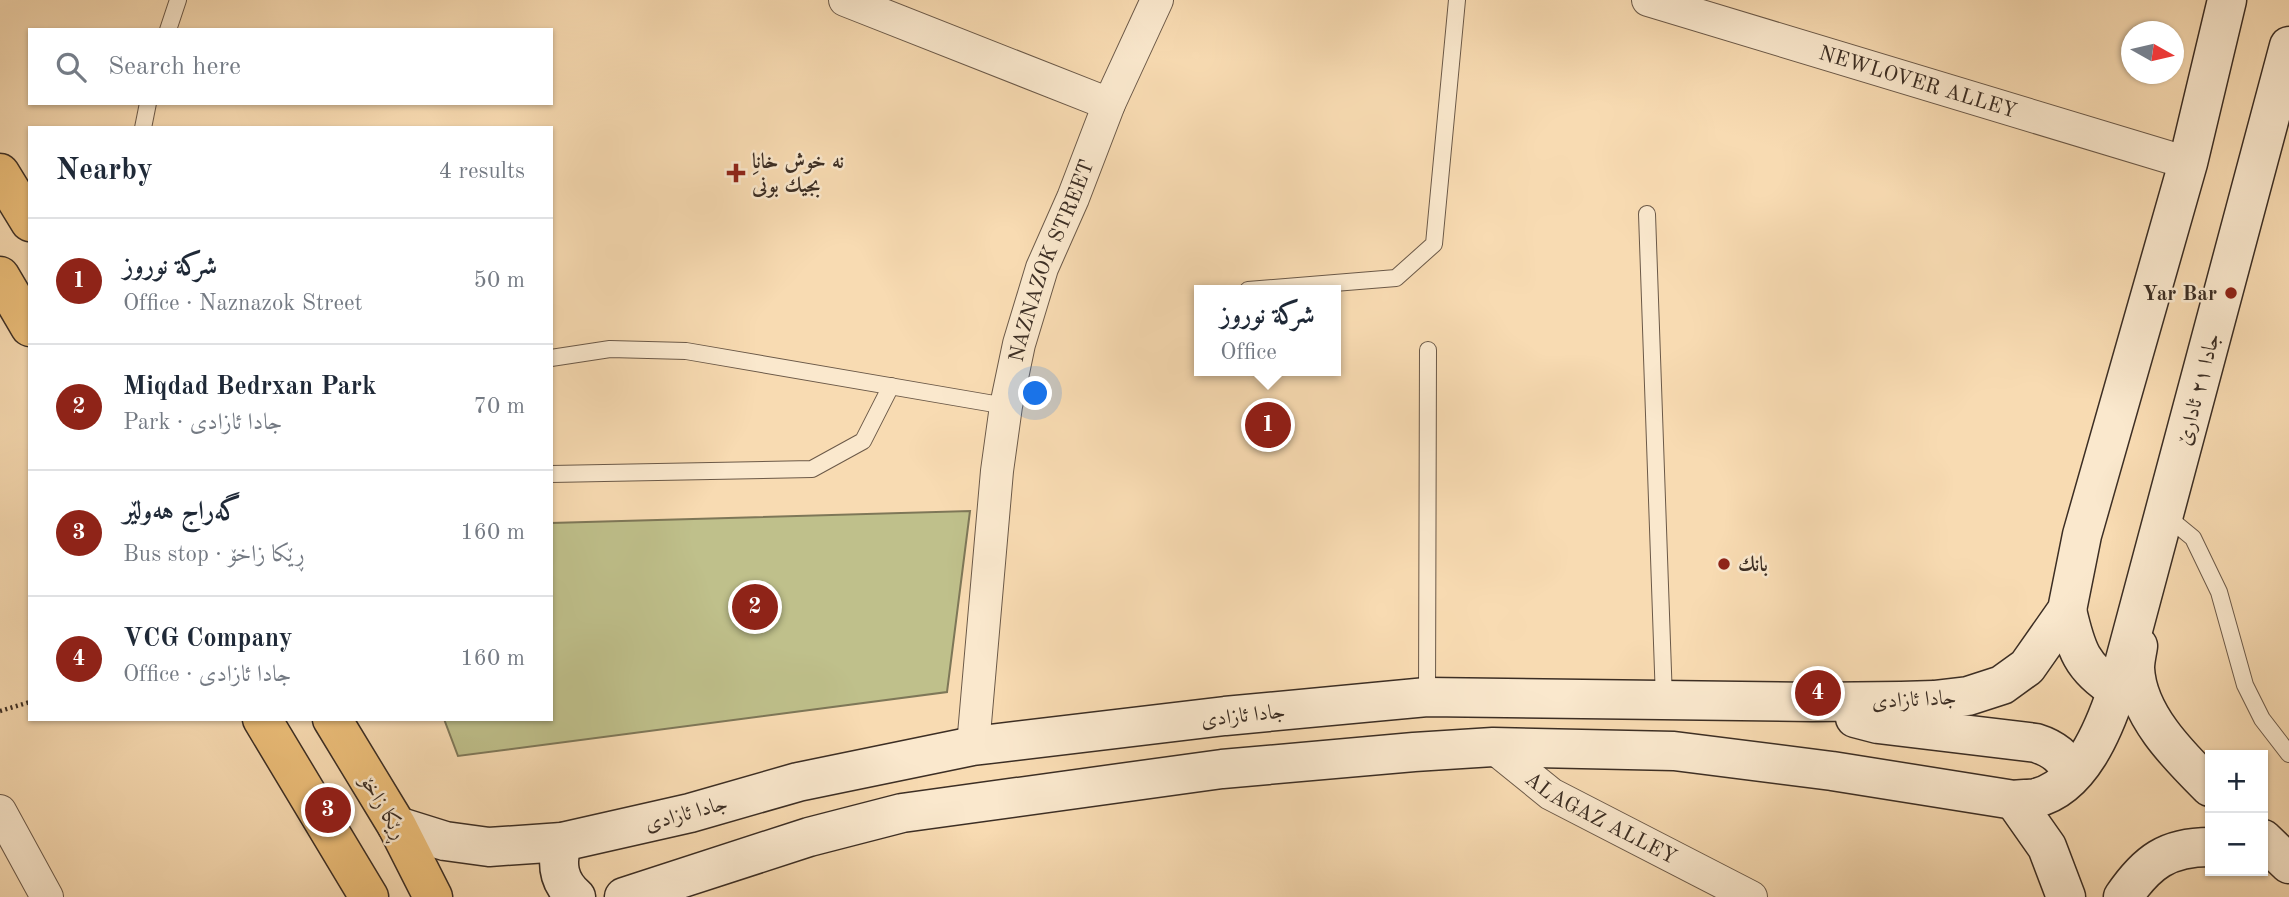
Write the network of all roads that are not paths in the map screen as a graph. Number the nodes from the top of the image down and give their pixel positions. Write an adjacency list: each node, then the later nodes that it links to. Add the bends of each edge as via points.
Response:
1 (178, 0): 7 (lane)
2 (845, 0): 10 (street)
3 (1157, 0): 10 (street, NAZNAZOK STREET)
4 (1457, 0): 18 (lane, via 1434,244 1396,278)
5 (1648, 0): 13 (street, NEWLOVER ALLEY)
6 (2227, 0): 13 (main road)
7 (169, 28)
8 (2289, 46): 9 (main road, جادا ٢١ ئادارێ)
9 (2284, 83): 25 (main road, جادا ٢١ ئادارێ)
10 (1109, 104): 23 (street, NAZNAZOK STREET, via 1042,268)
11 (149, 105): 12 (lane)
12 (143, 126)
13 (2188, 163): 27 (main road, via 2082,535)
14 (0, 173): 16 (highway)
15 (1647, 214): 30 (lane)
16 (28, 219)
17 (0, 276): 19 (highway)
18 (1310, 285)
19 (28, 324)
20 (1428, 350): 29 (lane)
21 (553, 358): 22 (lane, via 610,349 687,351)
22 (891, 386): 23 (lane); 24 (lane, via 863,442 812,469)
23 (1006, 406): 34 (street, NAZNAZOK STREET)
24 (553, 474)
25 (2165, 515): 26 (main road, جادا ٢١ ئادارێ); 36 (lane, via 2193,538 2219,592 2245,685 2262,719)
26 (2148, 569): 28 (main road, جادا ٢١ ئادارێ); 38 (main road, via 2135,667 2138,688 2158,727)
27 (2067, 610): 28 (main road, via 2083,662 2098,679); 31 (main road, جادا ئازادی, via 2027,667 2002,685 1934,700)
28 (2117, 690): 37 (main road, via 2093,750)
29 (1427, 697): 30 (main road, جادا ئازادی); 34 (main road, جادا ئازادی)
30 (1664, 700): 31 (main road, جادا ئازادی)
31 (1812, 702): 37 (main road, via 1878,724 2036,743 2063,757)
32 (263, 721): 48 (highway)
33 (333, 721): 41 (highway, ڕێکا زاخۆ)
34 (973, 746): 42 (main road, جادا ئازادی, via 798,782)
35 (1493, 747): 39 (main road, via 1674,751); 51 (main road, via 1222,769 902,813 809,837); 52 (street, ALAGAZ ALLEY, via 1551,794)
36 (2289, 754)
37 (2073, 773): 39 (main road, via 2037,798)
38 (2205, 781)
39 (2014, 800): 53 (main road, via 2047,847)
40 (0, 811): 47 (street)
41 (397, 826): 42 (main road, جادا ئازادی, via 446,841 489,847); 49 (highway, ڕێکا زاخۆ)
42 (562, 842): 50 (main road, via 560,875)
43 (2268, 844): 46 (main road)
44 (2205, 847): 54 (main road, via 2154,860)
45 (2268, 859): 46 (main road)
46 (2289, 864)
47 (47, 897)
48 (369, 897)
49 (433, 897)
50 (576, 897)
51 (624, 897)
52 (1751, 897)
53 (2066, 897)
54 (2123, 897)

